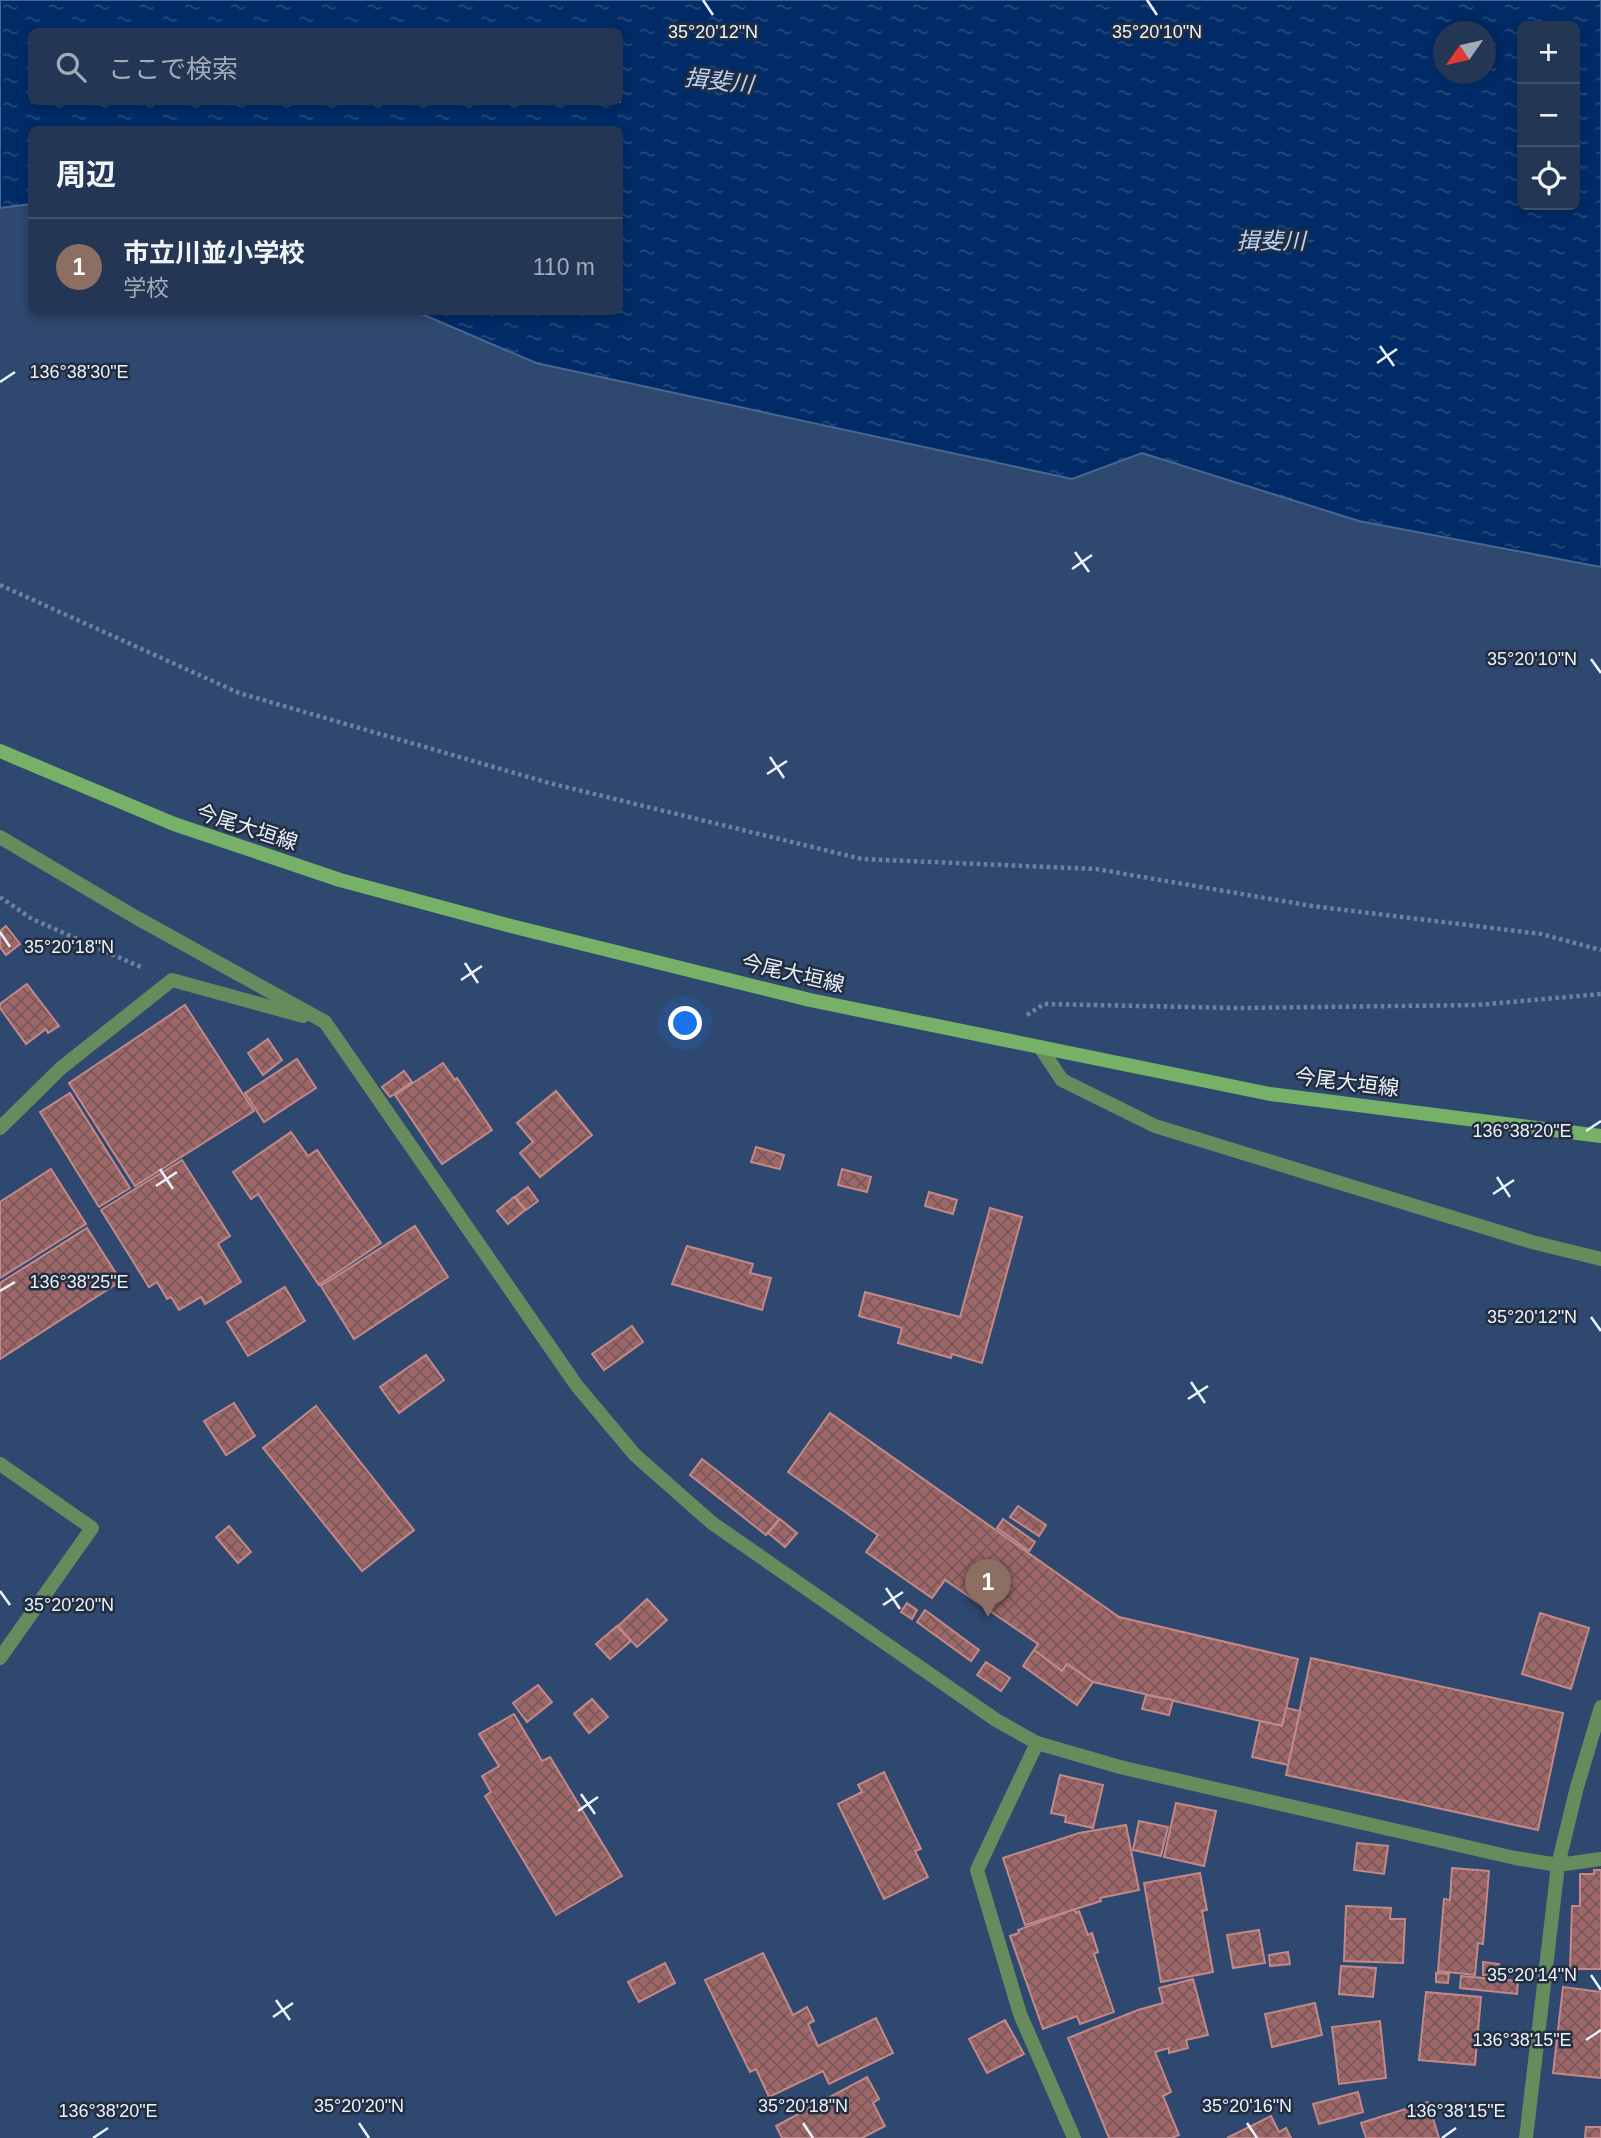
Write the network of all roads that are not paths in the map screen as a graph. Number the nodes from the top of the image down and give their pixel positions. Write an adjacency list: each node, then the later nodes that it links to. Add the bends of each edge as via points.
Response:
1 (0, 751): 4 (main road, 今尾大垣線, via 174,824 340,880 810,1000)
2 (0, 837): 3 (street)
3 (325, 1023): 5 (street, via 172,980 61,1068); 11 (street, via 576,1386 635,1455 712,1522 996,1720)
4 (1040, 1047): 6 (main road, 今尾大垣線, via 1270,1094); 7 (street, via 1062,1080 1155,1126)
5 (0, 1128)
6 (1601, 1136)
7 (1601, 1259)
8 (0, 1464): 9 (street, via 92,1528)
9 (0, 1658)
10 (1601, 1707): 13 (street)
11 (1037, 1743): 13 (street, via 1119,1767); 14 (street, via 977,1870 1020,2014)
12 (1601, 1859): 13 (street)
13 (1558, 1865): 15 (street)
14 (1074, 2138)
15 (1526, 2138)

